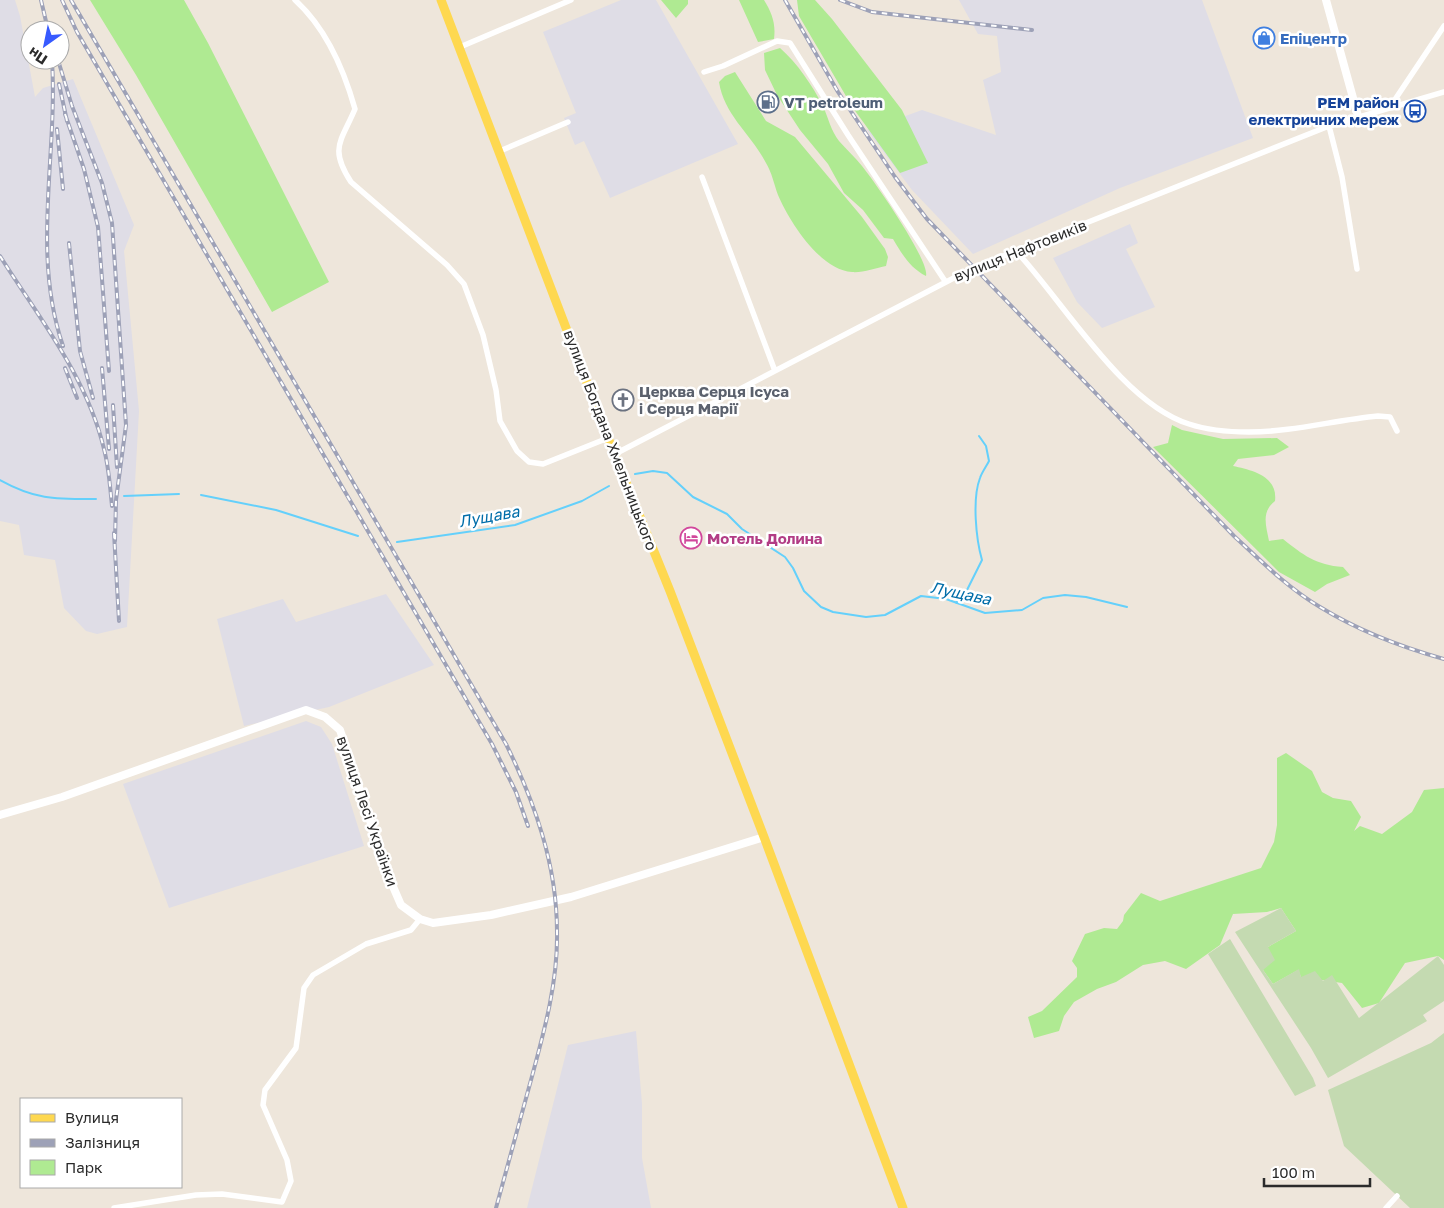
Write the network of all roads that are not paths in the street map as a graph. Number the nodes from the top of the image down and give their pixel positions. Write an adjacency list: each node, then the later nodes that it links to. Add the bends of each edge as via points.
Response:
1 (295, 0): 20 (street, via 330,44 348,82 354,109 340,140 341,166 351,182 447,265 464,284 483,335 500,421 517,451 529,462 543,464)
2 (441, 0): 6 (main road, вулиця Богдана Хмельницького)
3 (571, 0): 6 (street)
4 (1326, 0): 10 (street)
5 (1444, 26): 9 (street)
6 (460, 47): 13 (main road, вулиця Богдана Хмельницького)
7 (704, 72): 17 (street, via 777,41 790,43)
8 (1444, 92): 9 (street, вулиця Нафтовиків)
9 (1390, 107): 10 (street, вулиця Нафтовиків)
10 (1358, 116): 12 (street, вулиця Нафтовиків)
11 (568, 122): 13 (street)
12 (1329, 126): 15 (street, вулиця Нафтовиків); 16 (street, via 1342,177)
13 (500, 151): 20 (main road, вулиця Богдана Хмельницького)
14 (702, 177): 18 (street)
15 (1016, 251): 17 (street, вулиця Нафтовиків); 19 (street, via 1088,339 1137,392 1161,411 1182,421 1218,430 1264,432 1378,416 1390,417)
16 (1357, 269)
17 (945, 281): 18 (street, вулиця Нафтовиків)
18 (775, 371): 21 (street, вулиця Нафтовиків)
19 (1397, 431)
20 (608, 438): 21 (main road, вулиця Богдана Хмельницького)
21 (615, 454): 23 (main road, вулиця Богдана Хмельницького)
22 (0, 815): 24 (street, вулиця Лесі Українки, via 62,797 306,710 325,717 340,730 401,906)
23 (764, 837): 24 (street, via 571,897 433,922); 28 (main road, вулиця Богдана Хмельницького)
24 (420, 919): 26 (street, via 411,930 366,944 313,975 304,988 296,1048 265,1090 263,1105 287,1160 291,1181)
25 (1397, 1196): 29 (street)
26 (281, 1205): 27 (street, via 222,1194)
27 (114, 1208)
28 (903, 1208)
29 (1386, 1208)

